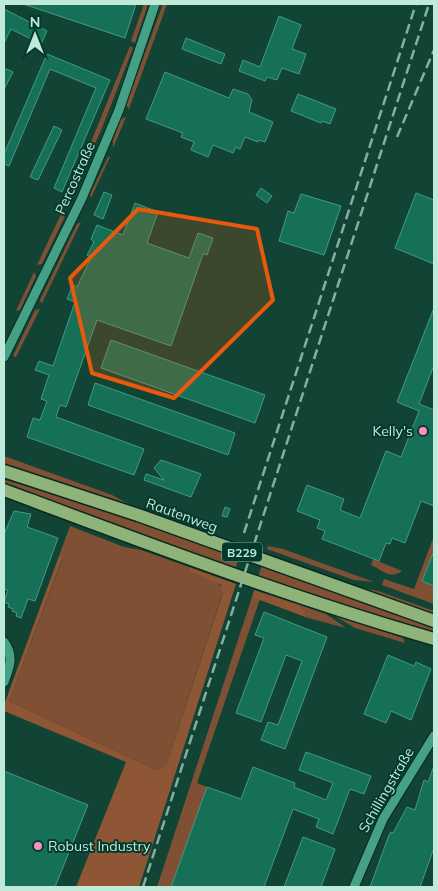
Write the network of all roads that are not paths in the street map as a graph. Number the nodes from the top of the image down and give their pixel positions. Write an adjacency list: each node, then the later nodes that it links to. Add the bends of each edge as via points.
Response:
1 (155, 4): 2 (street, Percostraße, via 119,110 82,198)
2 (5, 352)
3 (4, 471): 5 (main road, Rautenweg / B229, via 138,515)
4 (4, 490): 6 (main road, B229, via 335,610)
5 (434, 621)
6 (434, 639)
7 (4, 642): 8 (street, via 10,649 10,665)
8 (4, 682)
9 (434, 736): 10 (street, Schillingstraße, via 383,819)
10 (354, 887)

